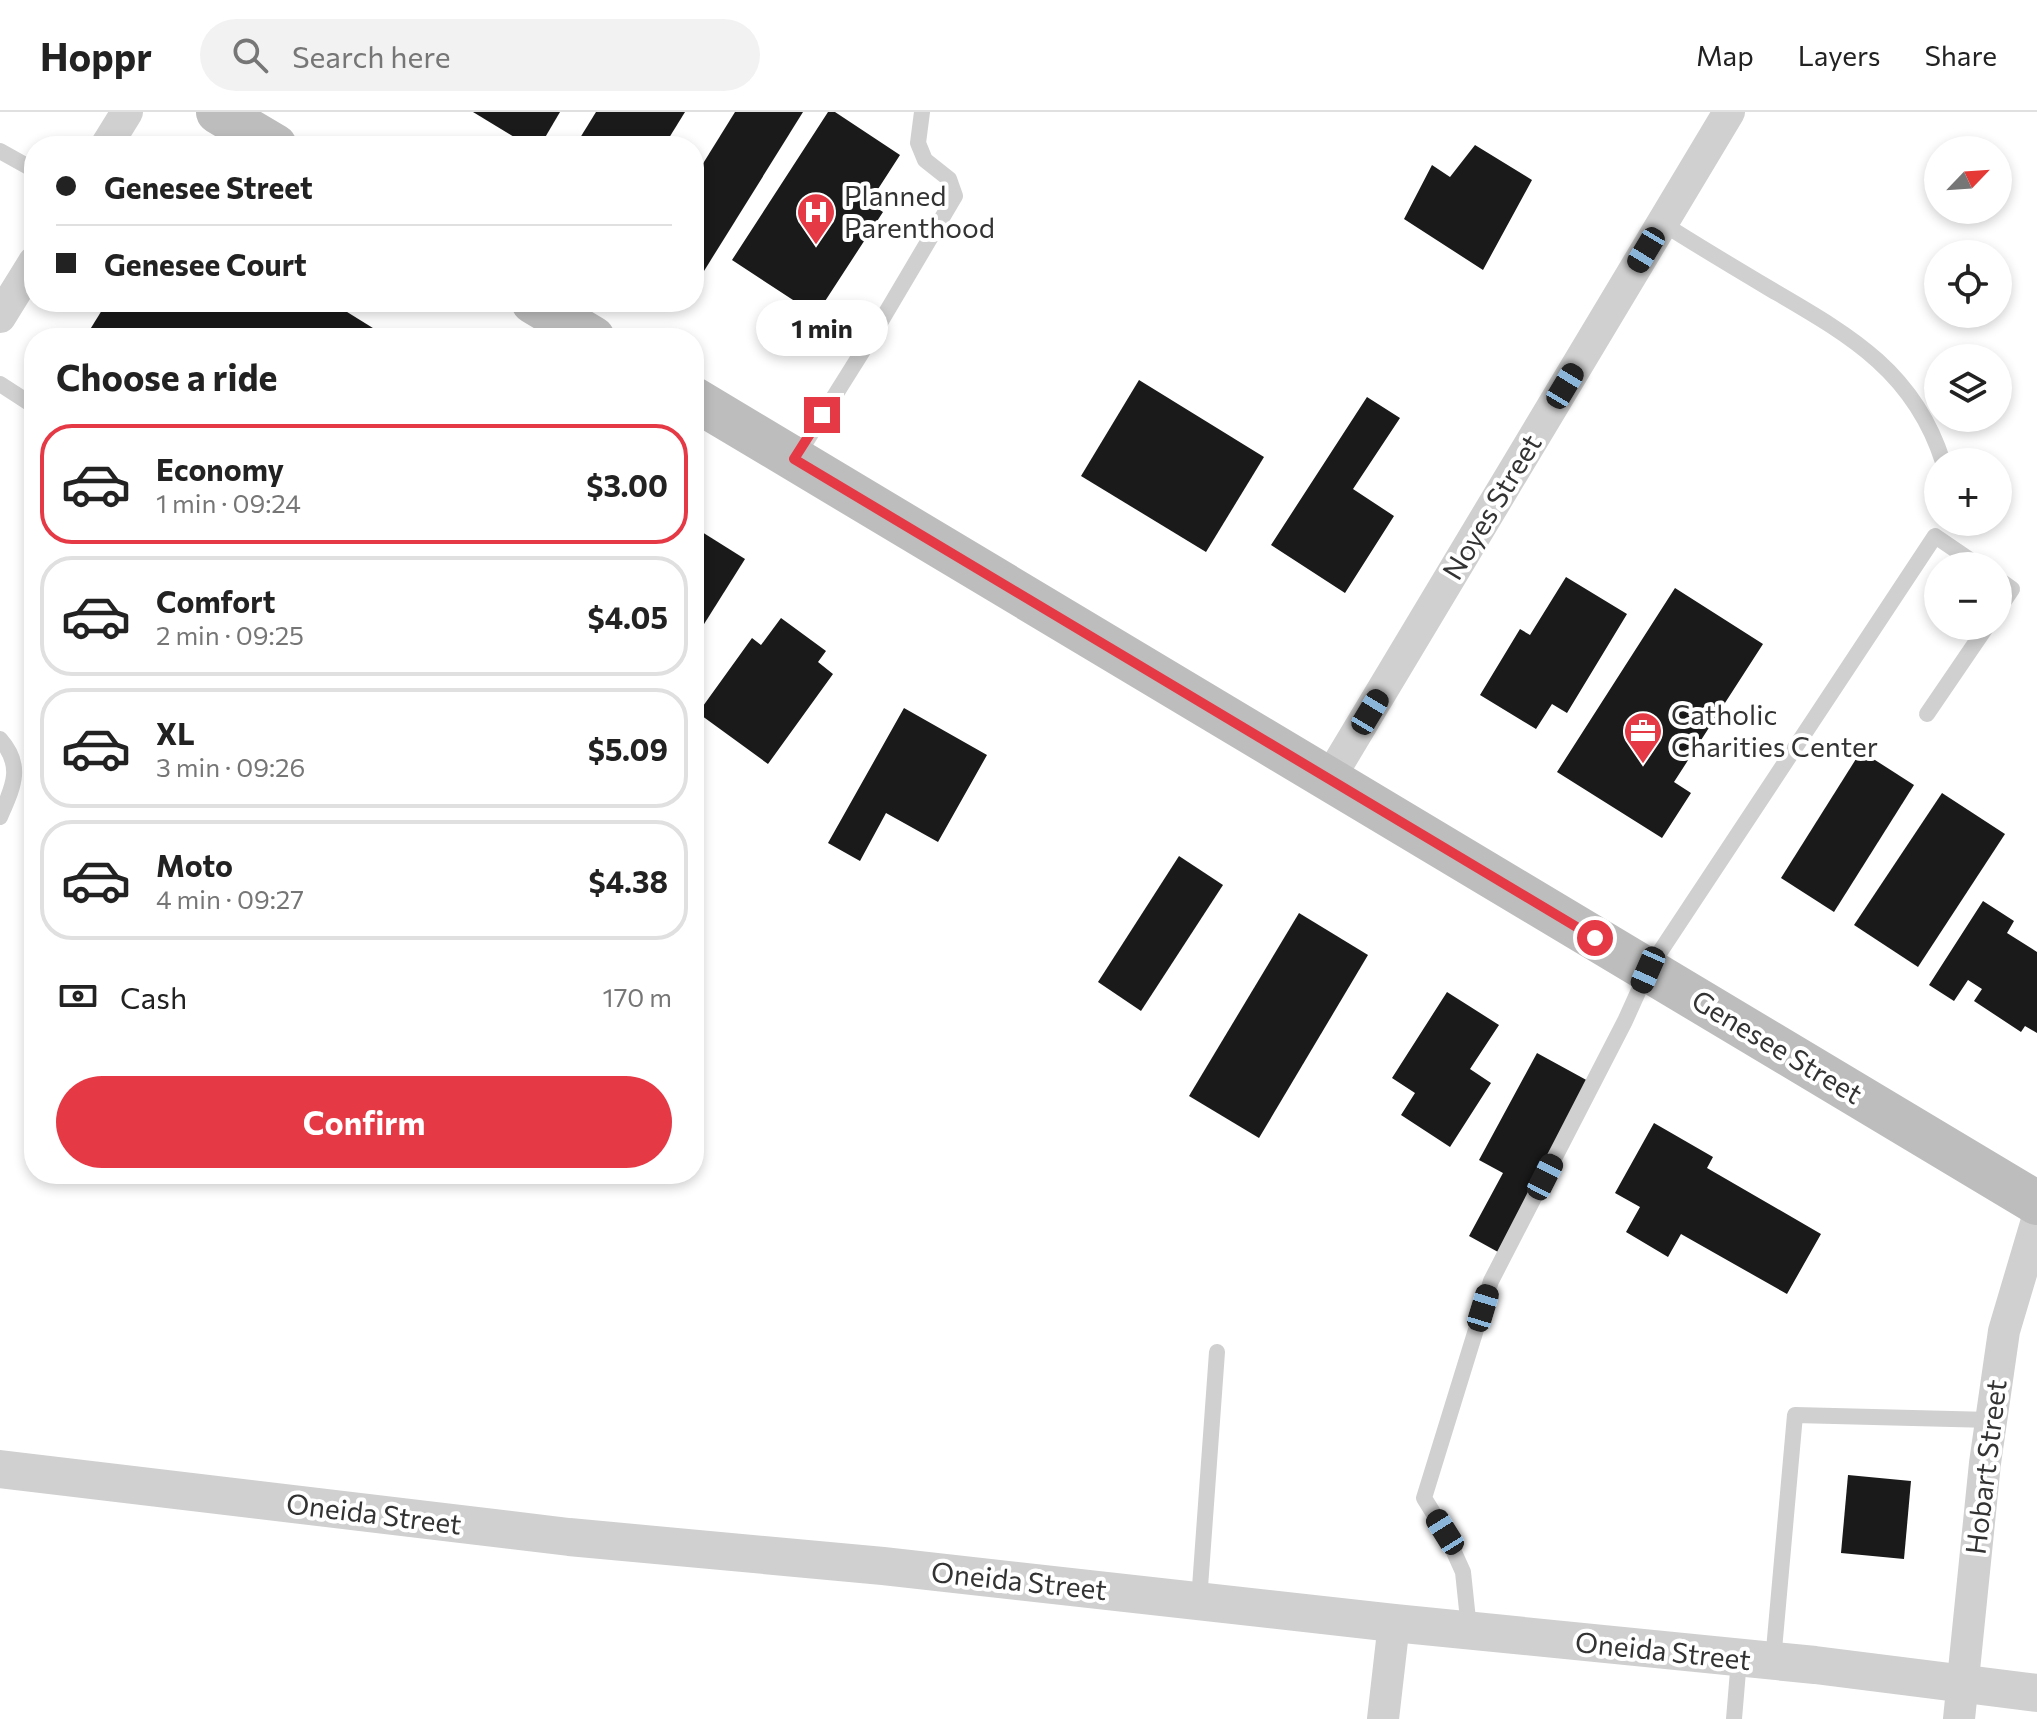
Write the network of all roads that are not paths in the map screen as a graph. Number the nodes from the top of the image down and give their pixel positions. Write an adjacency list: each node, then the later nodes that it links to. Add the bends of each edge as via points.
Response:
1 (127, 112): 5 (street)
2 (218, 112): 6 (main road)
3 (922, 112): 18 (lane, via 918,143 925,160 949,179 955,196)
4 (1729, 112): 9 (street, Noyes Street)
5 (112, 136)
6 (258, 136)
7 (0, 151): 8 (lane)
8 (24, 164)
9 (1662, 223): 17 (lane, via 1841,331 1882,362 1915,403); 25 (street, Noyes Street)
10 (24, 276): 11 (street)
11 (3, 305)
12 (550, 312): 13 (main road)
13 (576, 328)
14 (0, 384): 15 (lane)
15 (24, 400)
16 (704, 405): 18 (main road, Genesee Street)
17 (1938, 448)
18 (794, 459): 25 (main road, Genesee Street)
19 (1931, 536): 27 (lane)
20 (1944, 536): 21 (lane)
21 (1963, 552)
22 (1977, 640): 23 (lane)
23 (1927, 714)
24 (0, 739): 26 (lane, via 15,762 14,783)
25 (1329, 779): 27 (main road, Genesee Street)
26 (0, 817)
27 (1648, 970): 28 (main road, Genesee Street); 35 (lane, via 1491,1281 1424,1498 1463,1572)
28 (2037, 1203)
29 (2037, 1220): 31 (street, Hobart Street, via 2004,1331)
30 (1217, 1352): 33 (lane)
31 (1991, 1420): 36 (lane, via 1795,1415); 38 (street, Hobart Street)
32 (0, 1469): 33 (street, Oneida Street, via 569,1537)
33 (1199, 1601): 34 (street, Oneida Street)
34 (1394, 1623): 35 (street, Oneida Street); 39 (street)
35 (1469, 1631): 36 (street, Oneida Street)
36 (1756, 1660): 38 (street, Oneida Street); 40 (lane)
37 (2037, 1693): 38 (street, Oneida Street)
38 (1960, 1701)
39 (1383, 1719)
40 (1734, 1719)

